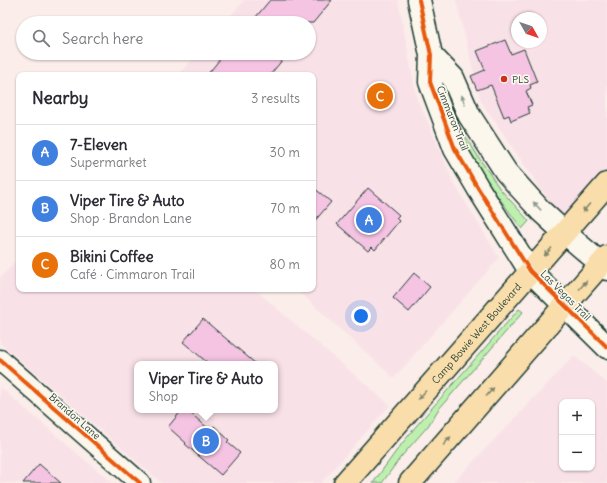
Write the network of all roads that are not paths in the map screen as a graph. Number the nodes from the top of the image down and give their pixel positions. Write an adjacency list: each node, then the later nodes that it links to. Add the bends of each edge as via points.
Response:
1 (420, 0): 2 (street, Cimmaron Trail)
2 (431, 55): 4 (street, Cimmaron Trail, one-way to 2, via 506,172 469,115 454,78); 6 (street, Cimmaron Trail, via 430,82 455,149)
3 (607, 184): 4 (main road, Camp Bowie West Boulevard, one-way to 4)
4 (565, 233): 5 (street); 6 (main road, Camp Bowie West Boulevard, one-way to 6)
5 (605, 264): 7 (main road, one-way to 5)
6 (530, 271): 7 (street, Las Vegas Trail); 11 (main road, Camp Bowie West Boulevard, one-way to 11)
7 (565, 306): 8 (street, Las Vegas Trail); 12 (main road, one-way to 7)
8 (607, 347)
9 (0, 360): 10 (street, Brandon Lane)
10 (140, 483)
11 (345, 483)
12 (410, 483)

